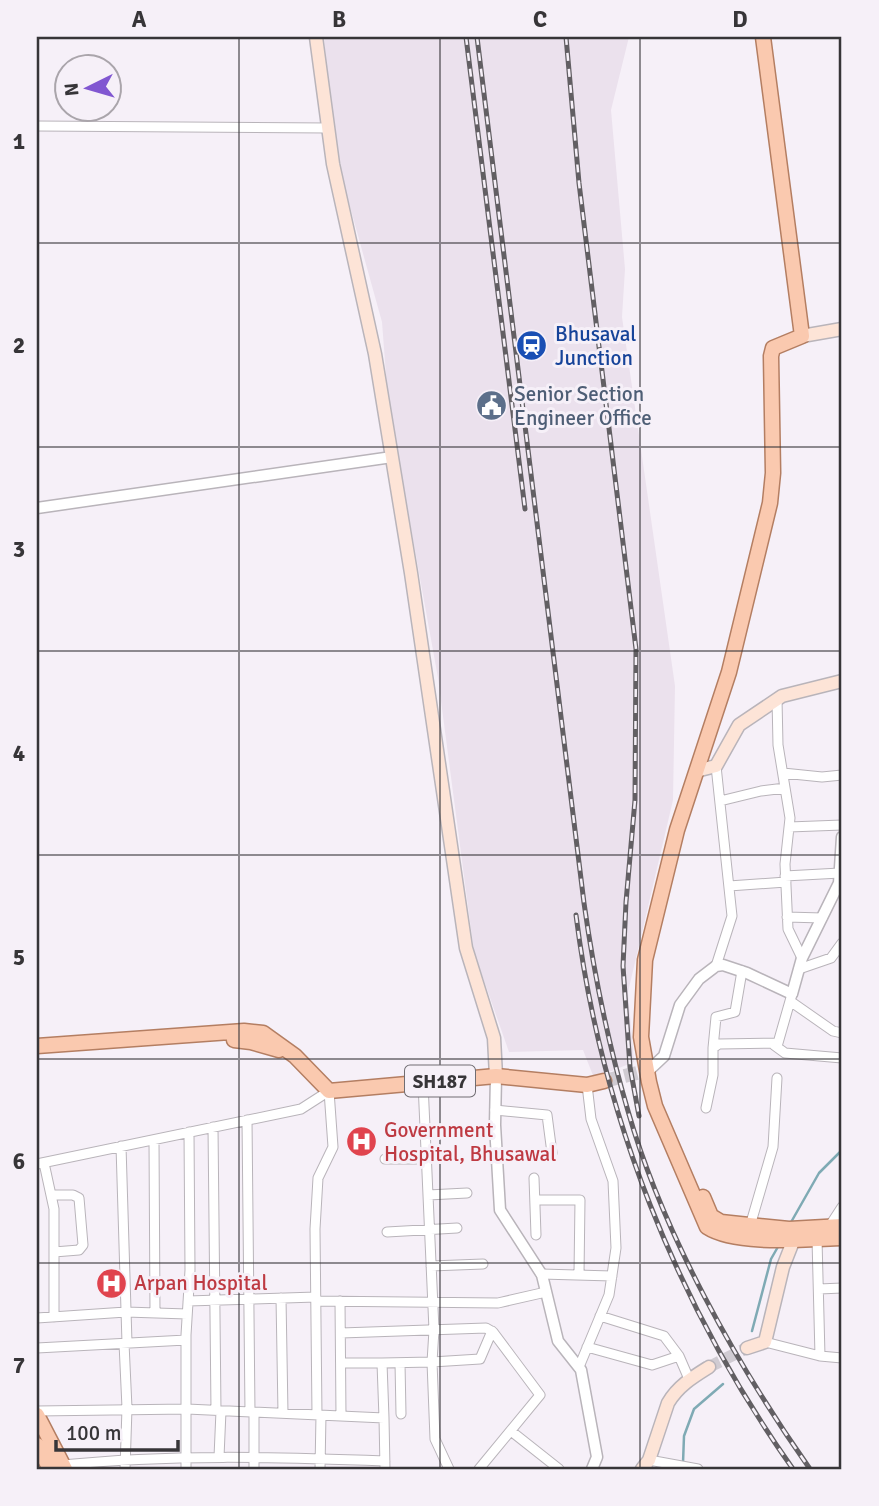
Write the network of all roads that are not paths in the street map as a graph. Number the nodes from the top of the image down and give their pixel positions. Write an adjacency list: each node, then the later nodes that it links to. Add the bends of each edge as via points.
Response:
1 (316, 37): 4 (main road)
2 (763, 37): 6 (main road)
3 (37, 126): 4 (street)
4 (328, 128): 7 (main road)
5 (842, 329): 6 (main road)
6 (802, 336): 12 (main road, via 778,344 771,356 770,503 729,671)
7 (392, 457): 8 (street); 37 (main road, via 467,948 494,1038)
8 (37, 508)
9 (842, 681): 10 (main road)
10 (777, 699): 11 (main road, via 739,726); 13 (street)
11 (716, 766): 12 (main road); 16 (street)
12 (696, 771): 38 (main road, via 645,960)
13 (783, 772): 14 (street); 15 (street)
14 (842, 775)
15 (785, 788): 16 (street); 18 (street)
16 (720, 801): 22 (street)
17 (842, 825): 18 (street)
18 (789, 827): 21 (street)
19 (842, 837): 20 (street)
20 (840, 873): 21 (street); 24 (street)
21 (785, 879): 22 (street); 23 (street)
22 (729, 886): 27 (street, via 731,919)
23 (787, 917): 24 (street); 26 (street)
24 (822, 918): 26 (street)
25 (842, 943): 26 (street, via 831,958)
26 (801, 964): 29 (street)
27 (716, 966): 28 (street); 38 (street, via 699,979 680,1005 664,1056)
28 (742, 971): 29 (street); 34 (street, via 736,1012 716,1017)
29 (791, 997): 30 (street, via 833,1031); 31 (street)
30 (842, 1033)
31 (774, 1045): 34 (street, via 719,1044); 36 (street, via 785,1053)
32 (37, 1046): 33 (main road)
33 (85, 1047): 35 (main road); 43 (main road, via 220,1036 243,1040 291,1053)
34 (713, 1048): 44 (street)
35 (37, 1054)
36 (842, 1058)
37 (496, 1076): 41 (main road, SH187); 42 (main road, SH187); 45 (street)
38 (644, 1076): 64 (main road, via 704,1223 717,1232)
39 (777, 1078): 64 (street, via 773,1147)
40 (604, 1081): 42 (main road, SH187)
41 (423, 1083): 43 (main road, SH187); 53 (street)
42 (587, 1085): 75 (street, via 591,1119 614,1187)
43 (329, 1091): 46 (street, via 301,1109); 81 (street, via 333,1143 318,1178)
44 (706, 1108)
45 (495, 1110): 51 (street, via 547,1115); 73 (street, via 499,1210)
46 (247, 1120): 47 (street); 80 (street)
47 (213, 1127): 48 (street); 82 (street)
48 (189, 1132): 49 (street); 83 (street)
49 (153, 1140): 50 (street); 87 (street)
50 (121, 1146): 54 (street); 86 (street)
51 (552, 1153)
52 (385, 1159): 53 (street)
53 (426, 1159): 58 (street)
54 (40, 1163): 57 (street)
55 (534, 1178): 59 (street)
56 (467, 1193): 58 (street)
57 (52, 1195): 70 (street); 70 (street, via 79,1198 83,1245 79,1250)
58 (428, 1195): 63 (street)
59 (536, 1200): 66 (street); 74 (street, via 580,1200)
60 (842, 1207): 61 (street)
61 (836, 1227): 67 (main road)
62 (457, 1228): 63 (street)
63 (430, 1229): 65 (street); 72 (street)
64 (757, 1231): 67 (main road)
65 (387, 1232)
66 (536, 1235)
67 (789, 1236): 69 (main road); 96 (main road)
68 (842, 1237): 69 (main road)
69 (817, 1239): 77 (street)
70 (54, 1252): 90 (street)
71 (483, 1264): 72 (street)
72 (431, 1266): 85 (street)
73 (541, 1274): 74 (street); 78 (street)
74 (579, 1274): 75 (street)
75 (612, 1276): 89 (street)
76 (842, 1288): 77 (street)
77 (819, 1289): 102 (street)
78 (546, 1292): 85 (street, via 498,1303); 108 (street, via 558,1341)
79 (281, 1298): 80 (street); 81 (street); 116 (street)
80 (248, 1299): 82 (street); 114 (street)
81 (316, 1299): 84 (street); 118 (street)
82 (214, 1300): 83 (street); 113 (street)
83 (188, 1301): 88 (street)
84 (340, 1301): 85 (street); 94 (street)
85 (432, 1301): 92 (street)
86 (126, 1312): 87 (street); 90 (street); 97 (street)
87 (155, 1313): 88 (street)
88 (187, 1314): 95 (street)
89 (600, 1316): 98 (street); 101 (street, via 664,1336)
90 (54, 1317): 91 (street)
91 (37, 1318)
92 (434, 1330): 93 (street); 94 (street); 104 (street)
93 (492, 1331): 104 (street, via 480,1359); 121 (street, via 540,1393)
94 (341, 1333): 105 (street)
95 (186, 1340): 97 (street); 112 (street)
96 (765, 1342): 100 (main road); 102 (street)
97 (126, 1343): 99 (street); 111 (street)
98 (587, 1347): 101 (street, via 652,1365); 108 (street)
99 (37, 1348)
100 (747, 1348)
101 (678, 1356): 110 (street)
102 (820, 1356): 103 (street)
103 (842, 1358)
104 (432, 1362): 107 (street); 135 (street, via 435,1439)
105 (341, 1363): 106 (street); 119 (street)
106 (382, 1363): 107 (street); 120 (street)
107 (400, 1363): 117 (street)
108 (579, 1367): 138 (street, via 597,1457)
109 (709, 1367): 110 (main road)
110 (689, 1380): 128 (main road, via 668,1403)
111 (127, 1408): 112 (street); 115 (street); 126 (street)
112 (187, 1409): 113 (street); 123 (street)
113 (218, 1410): 114 (street); 124 (street)
114 (252, 1412): 116 (street); 125 (street)
115 (37, 1413): 130 (main road)
116 (283, 1413): 118 (street)
117 (401, 1414)
118 (319, 1415): 119 (street); 127 (street)
119 (341, 1416): 120 (street)
120 (384, 1418): 129 (street)
121 (511, 1431): 136 (street); 137 (street)
122 (37, 1445): 130 (main road)
123 (186, 1457): 124 (street); 126 (street); 132 (street)
124 (219, 1457): 125 (street)
125 (254, 1457): 127 (street); 133 (street)
126 (125, 1458): 130 (street); 131 (street)
127 (320, 1458): 129 (street); 134 (street)
128 (645, 1464): 139 (street)
129 (385, 1465)
130 (52, 1466)
131 (125, 1469)
132 (186, 1469)
133 (254, 1469)
134 (320, 1469)
135 (449, 1469)
136 (479, 1469)
137 (559, 1469)
138 (592, 1469)
139 (698, 1469)

